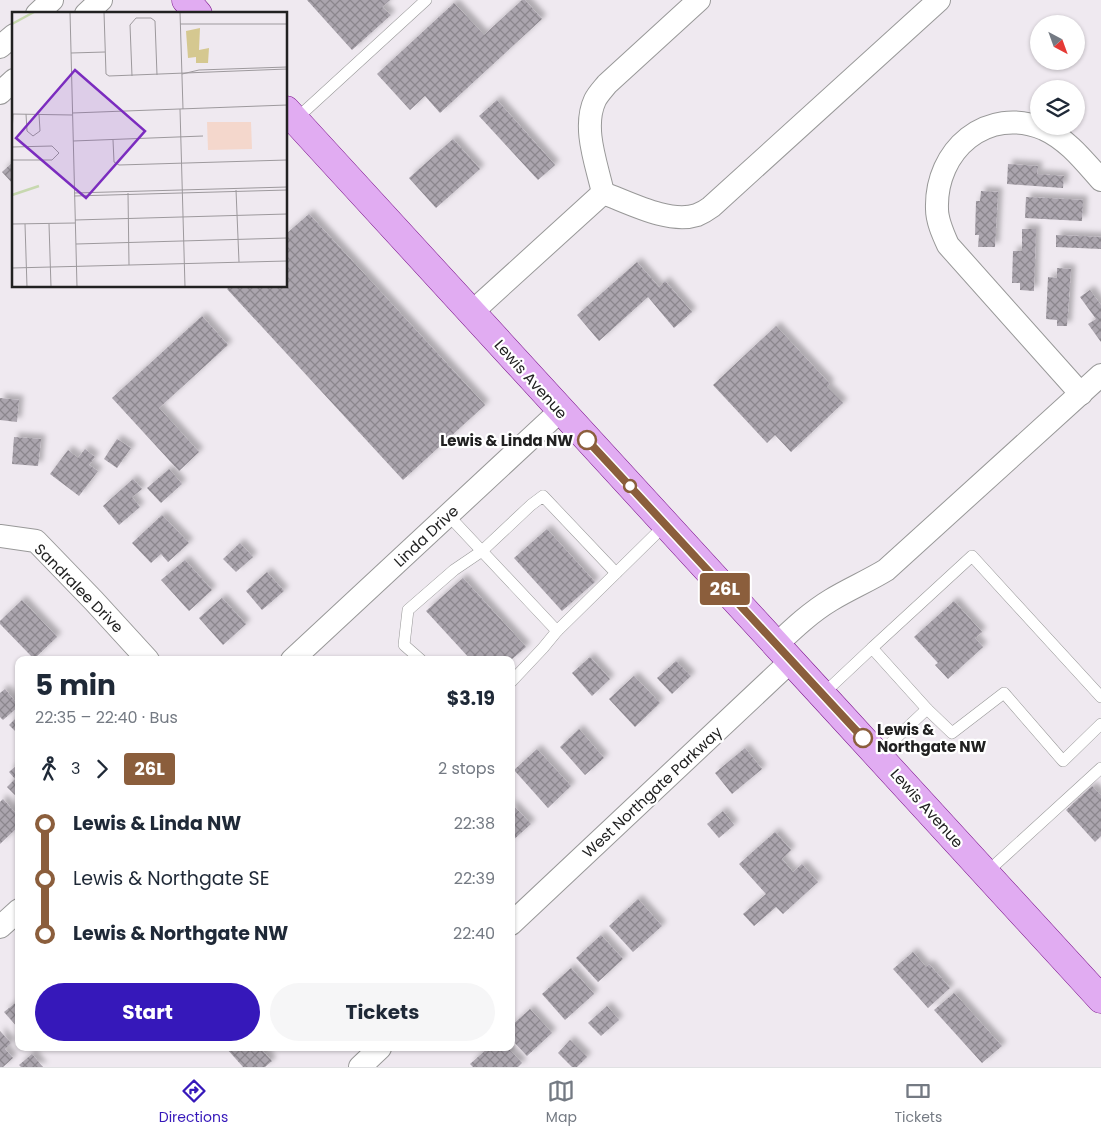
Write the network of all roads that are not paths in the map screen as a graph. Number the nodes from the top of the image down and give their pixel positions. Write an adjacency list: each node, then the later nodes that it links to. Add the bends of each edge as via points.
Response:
1 (52, 0): 7 (street)
2 (101, 0): 8 (street)
3 (186, 0): 9 (main road)
4 (426, 0): 14 (lane)
5 (699, 0): 16 (street, via 607,84 596,98 590,114 589,132)
6 (939, 0): 16 (street, via 705,211 698,215 668,216)
7 (39, 12)
8 (88, 12)
9 (196, 12)
10 (12, 37): 11 (street)
11 (0, 48)
12 (12, 82): 13 (street)
13 (0, 93)
14 (290, 115): 17 (main road, Lewis Avenue)
15 (1101, 180): 19 (street, via 1060,137 1028,124 1010,122 992,125 962,144 948,159 937,193 936,211 948,245)
16 (603, 193): 17 (street)
17 (471, 314): 20 (main road, Lewis Avenue)
18 (1101, 375): 19 (street, West Northgate Parkway)
19 (1081, 394): 28 (street, West Northgate Parkway, via 886,570 800,622)
20 (560, 411): 21 (street, Linda Drive); 22 (main road, Lewis Avenue)
21 (448, 515): 24 (lane); 30 (street, Linda Drive)
22 (666, 525): 25 (lane); 28 (main road, Lewis Avenue)
23 (0, 536): 29 (street, Sandralee Drive, via 36,542)
24 (482, 551): 25 (lane, via 543,496); 26 (lane); 31 (lane, via 454,570 408,610 404,645)
25 (616, 573): 26 (lane)
26 (557, 631): 32 (lane)
27 (872, 648): 33 (lane); 34 (lane, via 972,556); 35 (lane)
28 (784, 652): 33 (main road, Lewis Avenue); 41 (street, West Northgate Parkway)
29 (144, 656)
30 (296, 656)
31 (416, 656)
32 (515, 678)
33 (822, 694): 37 (main road, Lewis Avenue)
34 (1101, 697)
35 (927, 709): 36 (lane, via 952,733 1004,693 1063,762); 37 (lane)
36 (1101, 724)
37 (878, 755): 39 (main road, Lewis Avenue)
38 (1101, 768): 39 (lane)
39 (986, 873): 43 (main road, Lewis Avenue)
40 (15, 914): 42 (street)
41 (515, 920)
42 (0, 927)
43 (1101, 999)
44 (377, 1051): 45 (street)
45 (360, 1067)

